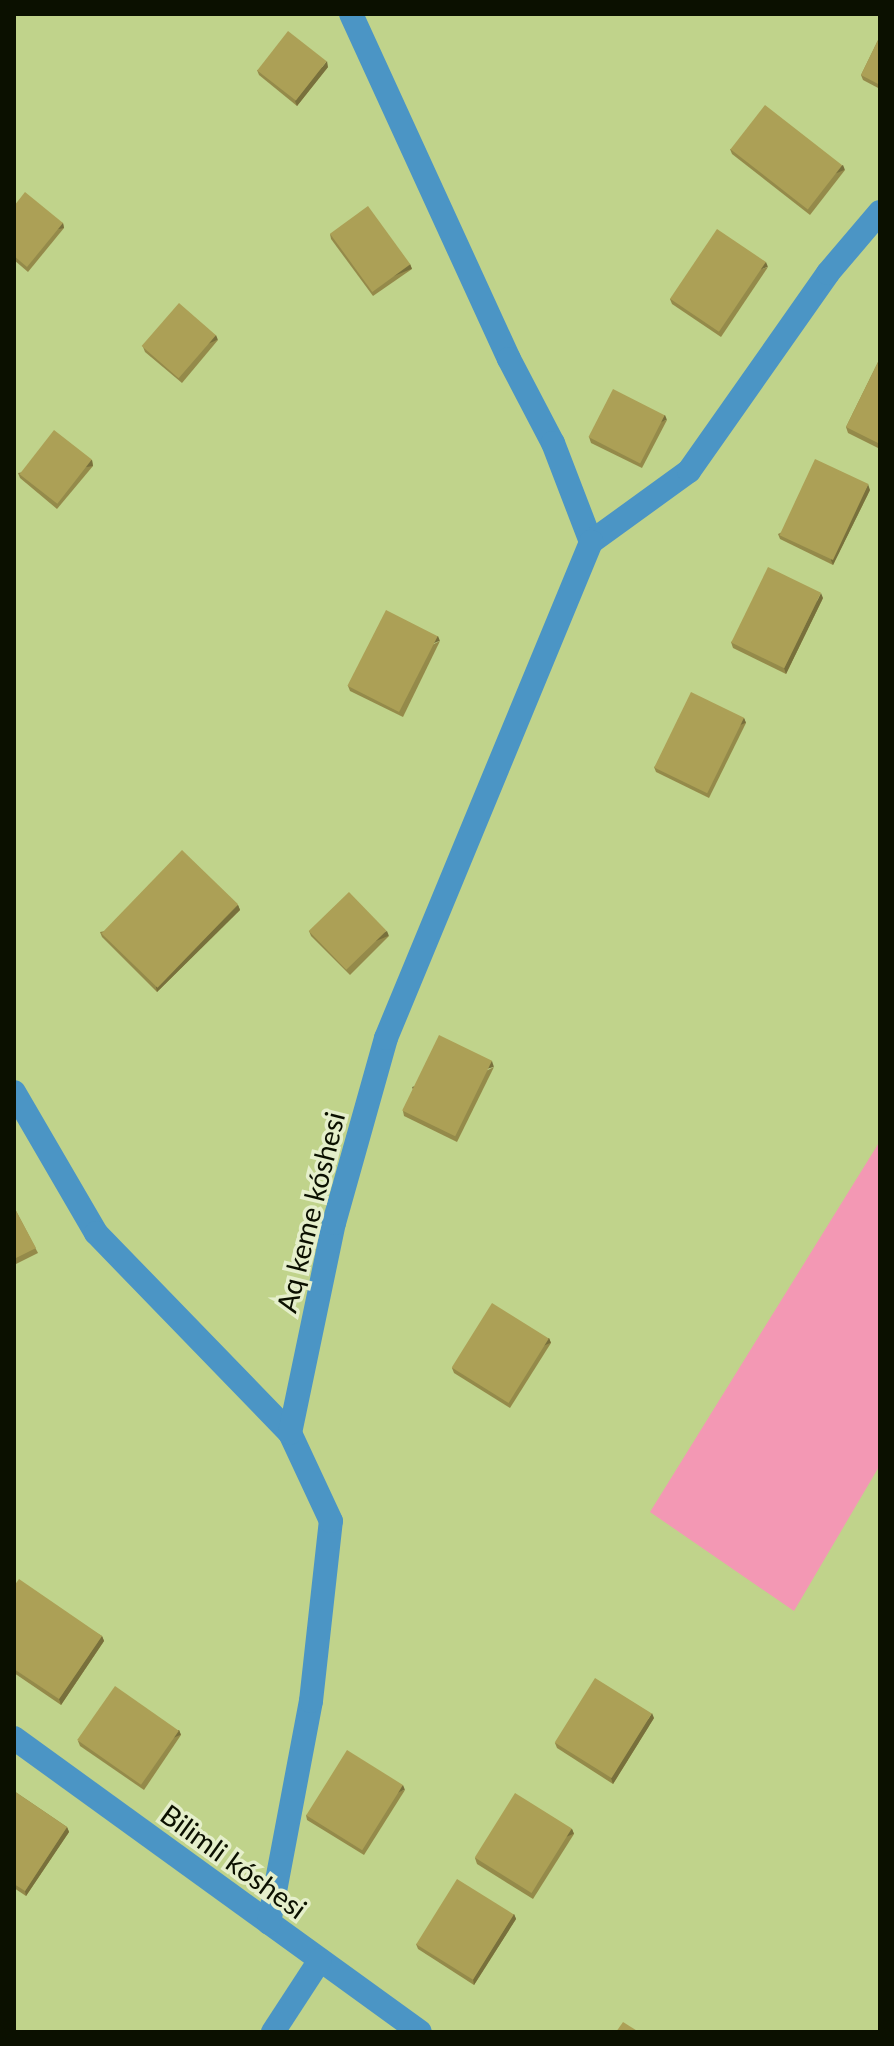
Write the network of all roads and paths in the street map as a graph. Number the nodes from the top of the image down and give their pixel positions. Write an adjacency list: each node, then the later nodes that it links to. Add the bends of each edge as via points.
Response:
1 (351, 14): 3 (street, via 509,359 553,443)
2 (880, 212): 3 (street, via 828,273 689,471)
3 (591, 542): 5 (street, Aq keme kóshesi, via 386,1038 334,1223)
4 (14, 1092): 5 (street, via 96,1233)
5 (290, 1433): 7 (street, via 331,1521 311,1701)
6 (14, 1738): 7 (street, Bilimli kóshesi)
7 (269, 1923): 8 (street, Bilimli kóshesi)
8 (320, 1960): 9 (street); 10 (street, Bilimli kóshesi)
9 (273, 2032)
10 (420, 2032)

